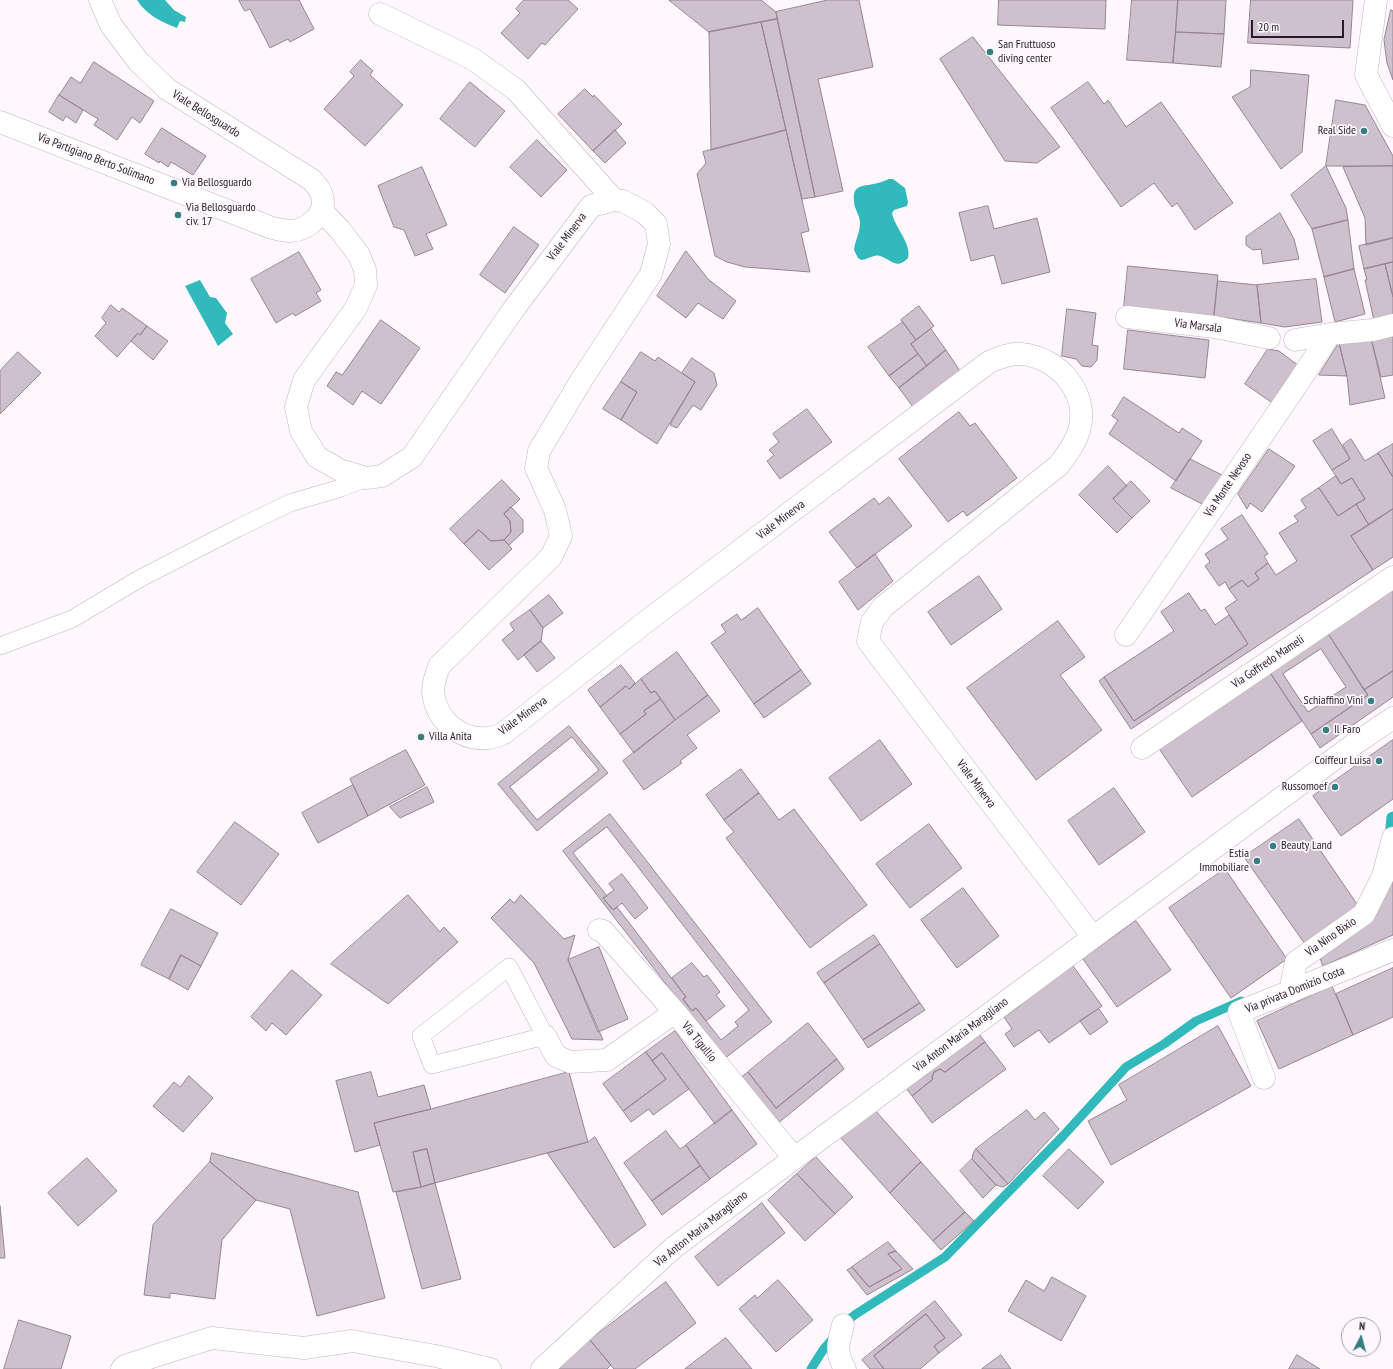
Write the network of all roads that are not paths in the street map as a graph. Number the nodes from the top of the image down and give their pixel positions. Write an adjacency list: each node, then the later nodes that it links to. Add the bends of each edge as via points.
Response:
1 (100, 0): 7 (street, Viale Bellosguardo, via 111,25 148,71 167,89 312,180 323,198)
2 (1376, 0): 5 (street, via 1366,75)
3 (380, 14): 6 (street, via 473,59 516,90)
4 (0, 122): 7 (street, Via Partigiano Berto Solimano, via 272,228 291,231 310,226)
5 (1393, 126)
6 (614, 200): 13 (street, Viale Minerva, via 591,206 513,310 412,457 382,476); 21 (street, Viale Minerva, via 624,202 645,213 656,224 659,244 651,274 582,379 539,451 536,468 555,510 561,536 551,557 440,666 433,691 442,717 451,728 463,735 491,738 504,733 643,624 989,362 1009,355 1035,356 1050,362 1063,372 1079,399 1079,431 1073,446 1059,465 883,607 872,622 868,641)
7 (322, 211): 13 (street, Viale Minerva, via 359,255 366,270 366,285 356,308 304,380 296,407 301,430 317,457 340,470)
8 (1127, 317): 11 (street, Via Marsala, via 1215,327)
9 (1393, 325): 10 (street, via 1373,330)
10 (1330, 334): 12 (street); 15 (street, Via Monte Nevoso)
11 (1269, 338)
12 (1294, 340)
13 (366, 478): 16 (lane, via 290,503 139,579 72,619)
14 (1393, 577): 18 (street, Via Goffredo Mameli)
15 (1126, 636)
16 (0, 646)
17 (1393, 718): 21 (street, Via Anton Maria Maragliano)
18 (1142, 748)
19 (1393, 838): 23 (street, Via Nino Bixio, via 1383,876 1364,914 1296,962)
20 (599, 930): 24 (street, Via Tigullio, via 603,931)
21 (1093, 937): 27 (street, Via Anton Maria Maragliano)
22 (1393, 950): 23 (street, Via privata Domizio Costa)
23 (1290, 992): 26 (street, Via privata Domizio Costa, via 1239,1012)
24 (675, 1012): 25 (street, via 607,1060 570,1062 556,1056); 27 (street, Via Tigullio)
25 (546, 1036): 25 (lane, via 509,968 421,1036 432,1065)
26 (1264, 1078)
27 (794, 1158): 31 (street, Via Anton Maria Maragliano, via 673,1248)
28 (843, 1325): 32 (street, via 839,1358)
29 (122, 1369): 30 (street, via 164,1352 212,1338 304,1348 352,1341 436,1356)
30 (490, 1369)
31 (542, 1369)
32 (844, 1369)

